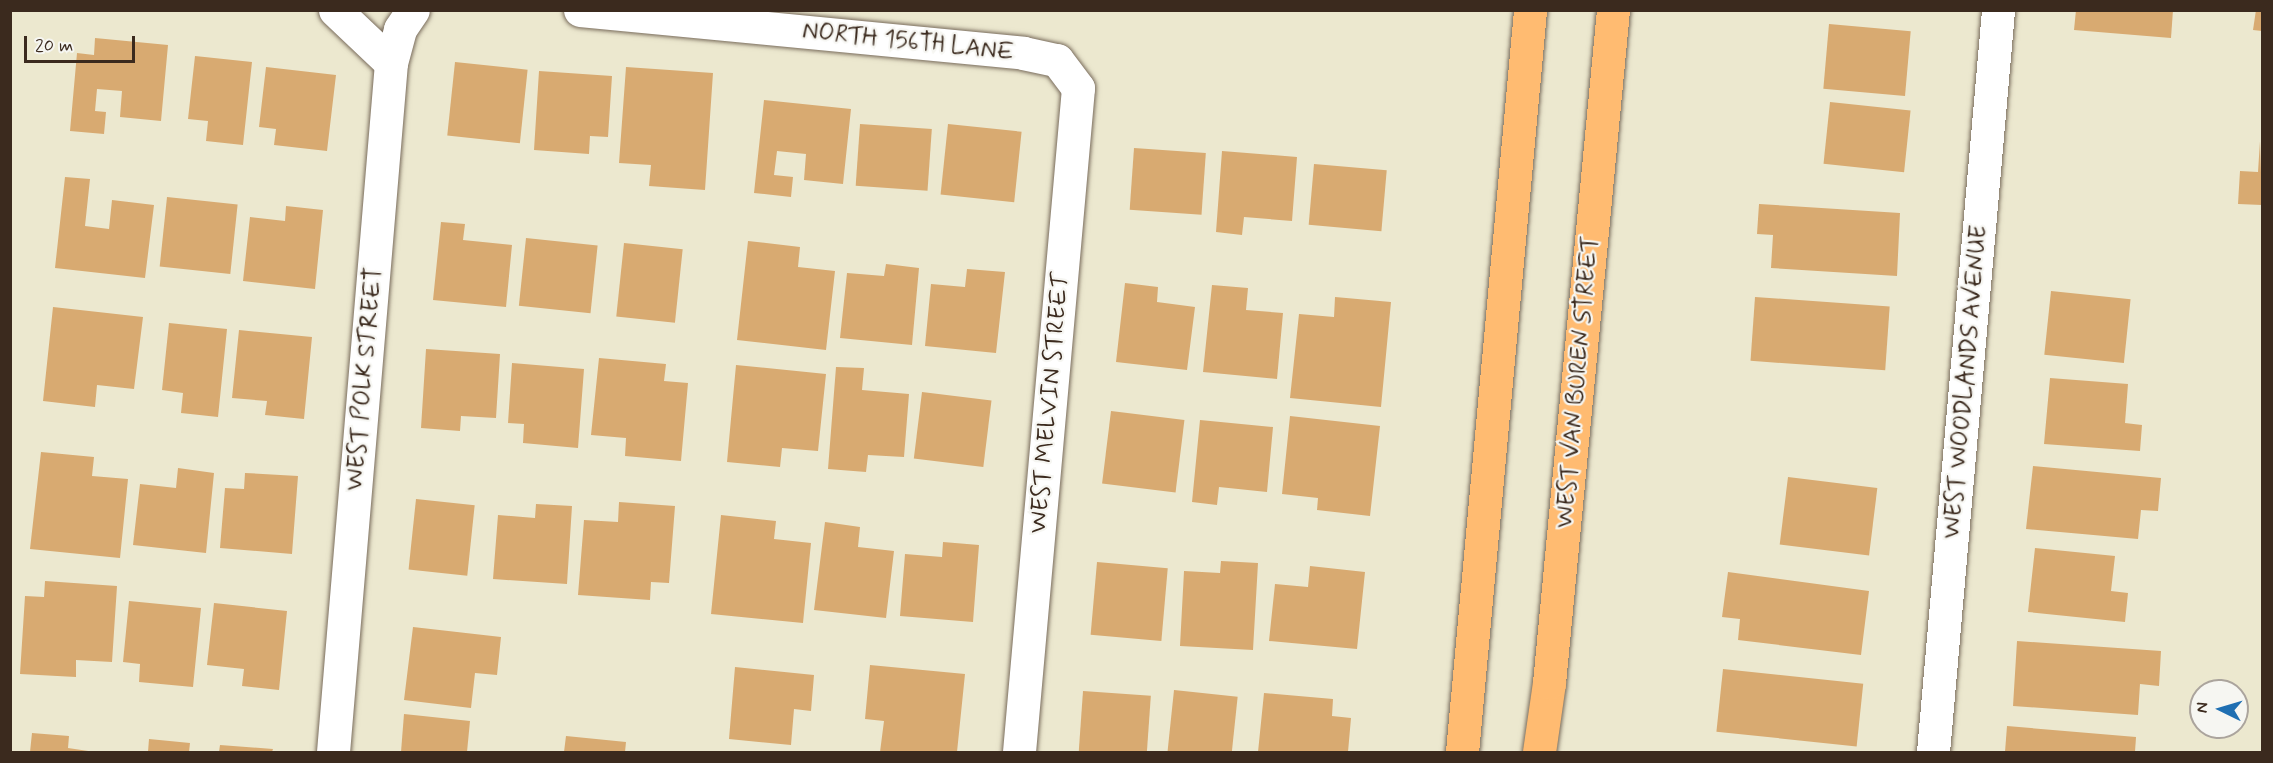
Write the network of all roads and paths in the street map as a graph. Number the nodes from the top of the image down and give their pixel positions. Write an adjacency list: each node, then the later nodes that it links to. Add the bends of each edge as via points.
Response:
1 (335, 10): 8 (street)
2 (413, 10): 8 (street, WEST POLK STREET, via 400,29)
3 (580, 10): 7 (street, NORTH 156TH LANE, via 1023,52)
4 (1530, 10): 11 (main road)
5 (1613, 10): 12 (main road, WEST VAN BUREN STREET)
6 (1998, 10): 13 (street, WEST WOODLANDS AVENUE)
7 (1057, 60): 10 (street, WEST MELVIN STREET, via 1078,88)
8 (391, 63): 9 (street, WEST POLK STREET)
9 (333, 753)
10 (1020, 753)
11 (1462, 753)
12 (1539, 753)
13 (1934, 753)

